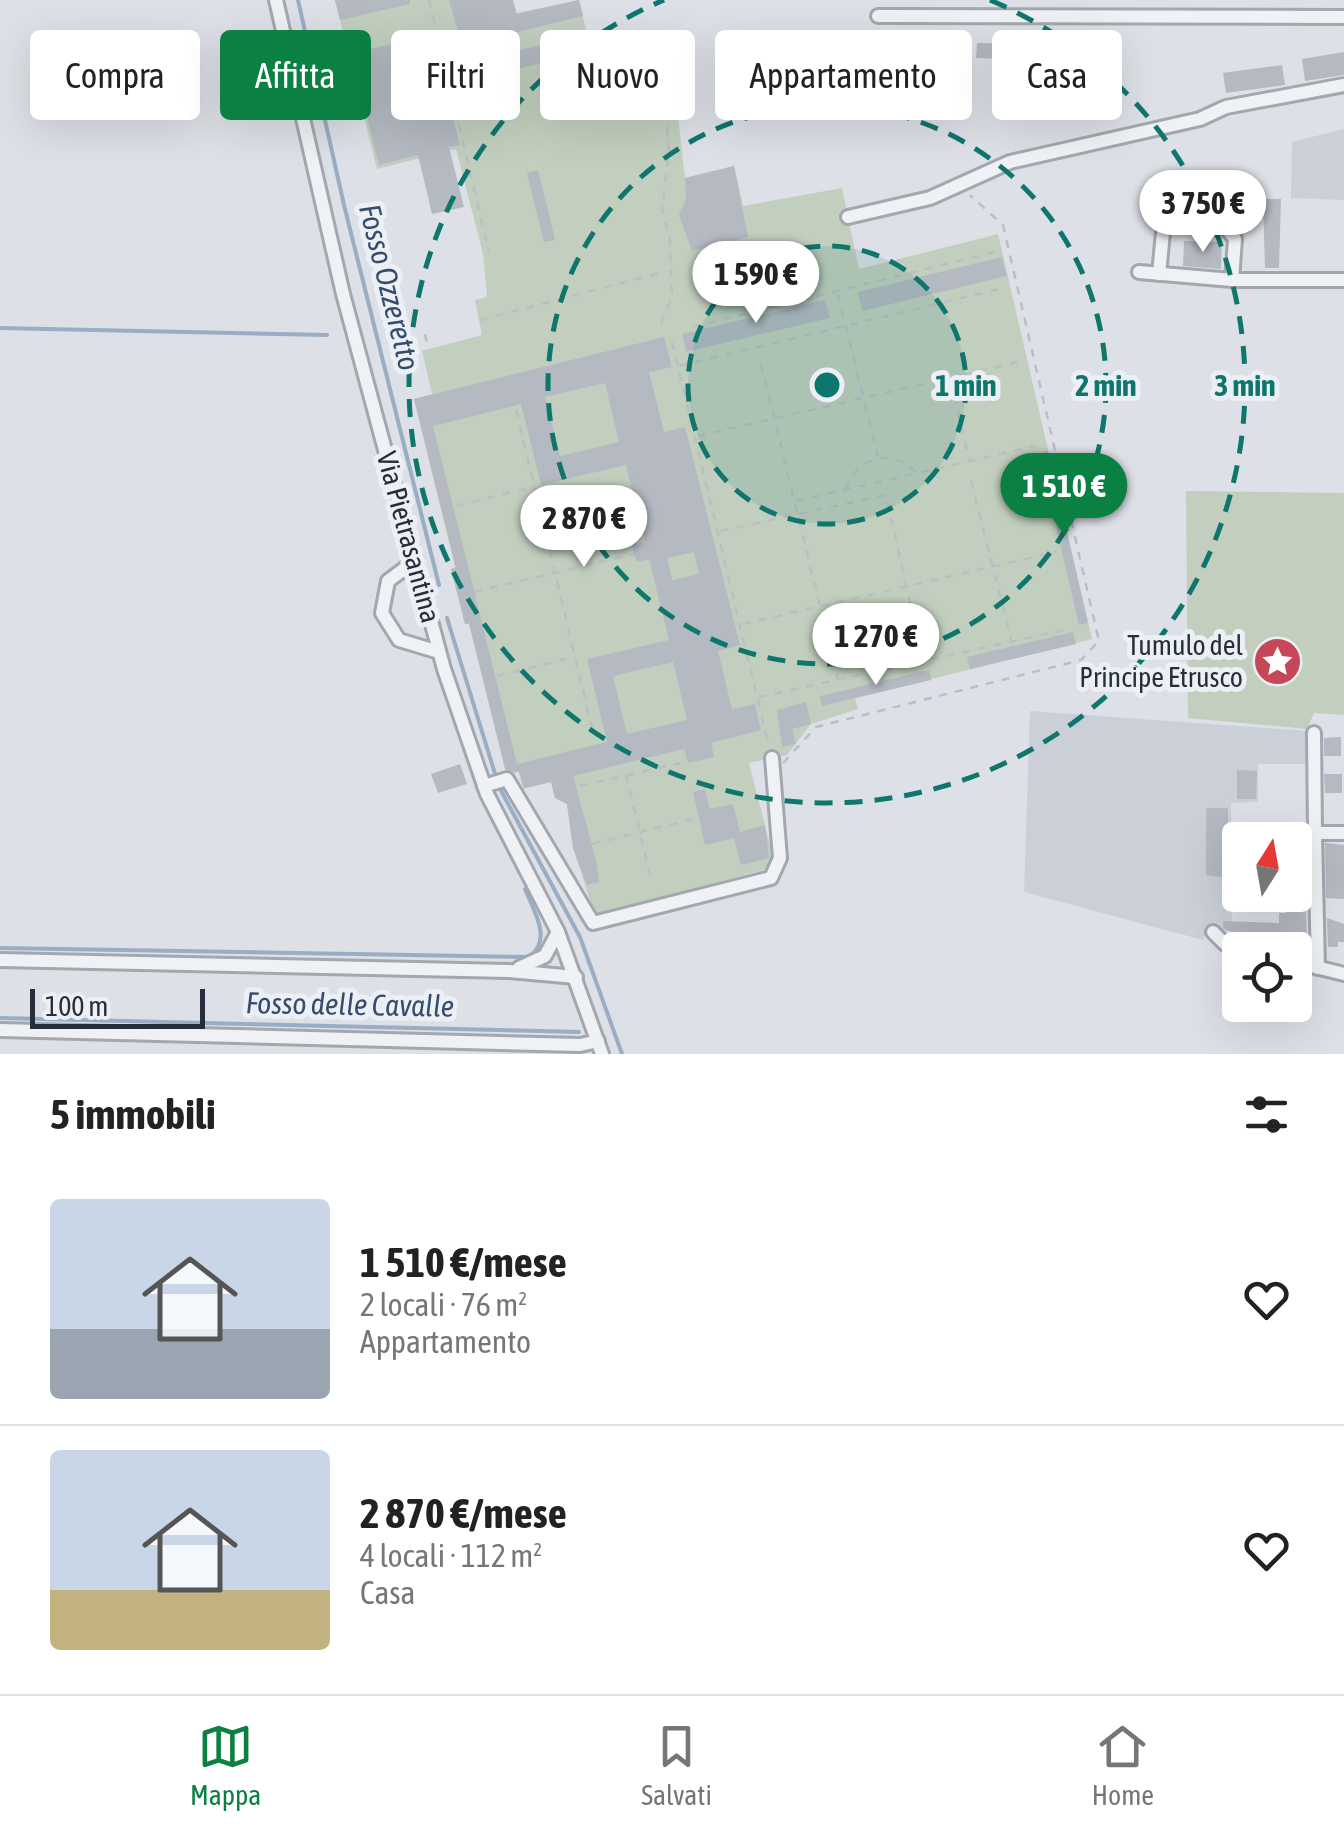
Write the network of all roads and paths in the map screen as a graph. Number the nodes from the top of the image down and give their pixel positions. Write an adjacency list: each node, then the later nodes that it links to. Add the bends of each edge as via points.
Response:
1 (276, 0): 46 (street, Via Pietrasantina, via 343,294)
2 (429, 0): 9 (path)
3 (878, 16): 4 (street)
4 (1344, 17)
5 (1344, 85): 7 (street, via 1226,107 1200,119 1010,162)
6 (667, 121): 11 (path, via 662,208)
7 (960, 187): 8 (street); 64 (path, via 1003,225 1099,642 1081,660 816,726)
8 (848, 217)
9 (489, 252)
10 (996, 252): 17 (path)
11 (669, 270): 18 (path); 19 (path, via 672,298)
12 (1139, 272): 13 (street)
13 (1159, 274): 14 (street); 14 (street, via 1164,222 1224,225 1235,238)
14 (1232, 280): 15 (street)
15 (1344, 280)
16 (999, 289): 21 (path)
17 (838, 292): 20 (path); 21 (path)
18 (480, 320)
19 (662, 323)
20 (692, 326)
21 (846, 327): 27 (path); 29 (path)
22 (424, 334): 24 (path)
23 (672, 342): 27 (path)
24 (428, 350)
25 (1018, 362): 28 (path)
26 (761, 364): 31 (path)
27 (678, 366): 32 (path)
28 (950, 378): 29 (path); 35 (path)
29 (865, 399): 31 (path); 34 (path)
30 (516, 410): 38 (path)
31 (774, 420): 32 (path); 40 (path)
32 (696, 436): 43 (path)
33 (1035, 446): 35 (path)
34 (878, 458): 36 (path, via 893,457); 39 (path, via 856,469)
35 (970, 461): 36 (path)
36 (917, 473): 39 (path)
37 (971, 481): 47 (path)
38 (535, 487): 41 (path); 48 (path)
39 (846, 489): 40 (path)
40 (795, 501): 42 (path)
41 (456, 506)
42 (798, 514): 43 (path); 49 (path, via 886,496); 51 (path)
43 (720, 531): 52 (path)
44 (1056, 552): 47 (path)
45 (634, 554): 48 (path)
46 (416, 560): 55 (street, Via Pietrasantina); 55 (street, via 388,581 382,614 398,640)
47 (992, 566): 49 (path); 54 (path)
48 (556, 574): 50 (path); 56 (path)
49 (907, 586): 51 (path); 57 (path)
50 (474, 592)
51 (821, 606): 52 (path); 59 (path)
52 (742, 624): 60 (path)
53 (1064, 630): 54 (path)
54 (1011, 642): 57 (path)
55 (440, 652): 66 (street, Via Pietrasantina)
56 (576, 656): 58 (path); 62 (path)
57 (923, 661): 59 (path)
58 (496, 676)
59 (838, 680): 60 (path)
60 (758, 697): 64 (path)
61 (1314, 733): 71 (street)
62 (594, 736)
63 (680, 763): 65 (path)
64 (773, 764): 66 (street, via 780,858 771,878 593,923 507,779)
65 (626, 775): 67 (path); 69 (path)
66 (487, 785): 74 (street, Via Pietrasantina)
67 (580, 786)
68 (693, 819): 69 (path)
69 (640, 832): 72 (path); 73 (path)
70 (1344, 833): 71 (street)
71 (1315, 834): 79 (street)
72 (592, 844)
73 (652, 884)
74 (558, 932): 80 (street, via 539,962); 82 (street, Via Pietrasantina)
75 (1213, 932): 76 (street)
76 (1222, 940)
77 (0, 960): 80 (street)
78 (1312, 966): 79 (street)
79 (1318, 968): 81 (street)
80 (509, 971): 82 (street)
81 (1344, 974)
82 (576, 977): 84 (street, Via Pietrasantina)
83 (0, 1030): 85 (street)
84 (600, 1048): 86 (street)
85 (530, 1049): 86 (street)
86 (564, 1049)

